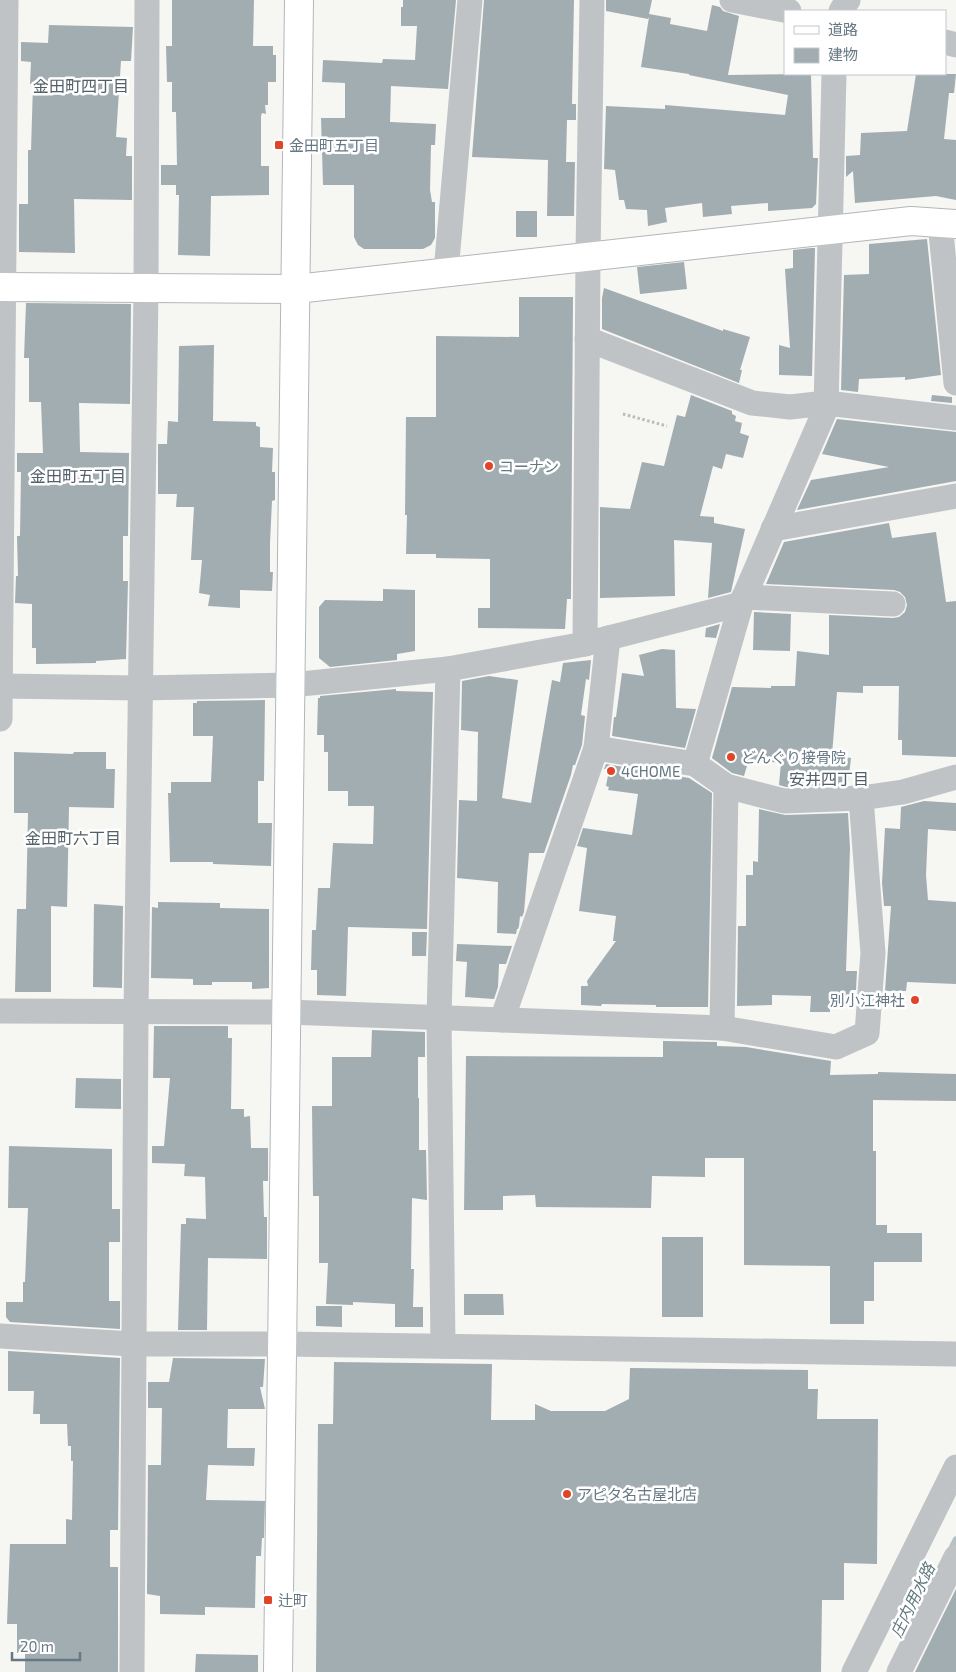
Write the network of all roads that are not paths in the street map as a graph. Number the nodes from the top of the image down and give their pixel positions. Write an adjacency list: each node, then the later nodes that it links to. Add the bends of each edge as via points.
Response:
1 (6, 0): 13 (street)
2 (147, 0): 14 (street)
3 (299, 0): 15 (street)
4 (470, 0): 12 (street)
5 (592, 0): 11 (street)
6 (732, 0): 7 (street)
7 (784, 10)
8 (834, 75): 10 (street)
9 (948, 224): 10 (street, via 911,221); 17 (street)
10 (830, 230): 11 (street); 18 (street)
11 (588, 256): 12 (street); 16 (street)
12 (446, 272): 15 (street)
13 (2, 287): 14 (street); 28 (street)
14 (146, 288): 15 (street); 29 (street)
15 (296, 289): 27 (street)
16 (587, 339): 18 (street, via 752,403 790,407); 25 (street)
17 (956, 383)
18 (826, 403): 19 (street); 21 (street)
19 (956, 418)
20 (956, 496): 21 (street)
21 (773, 529): 22 (street)
22 (743, 600): 23 (street); 24 (street); 32 (street)
23 (893, 604)
24 (608, 638): 25 (street); 31 (street)
25 (584, 644): 26 (street)
26 (448, 669): 27 (street); 39 (street)
27 (291, 685): 29 (street); 38 (street)
28 (0, 686): 29 (street); 30 (street)
29 (139, 688): 37 (street)
30 (0, 719)
31 (596, 748): 32 (street); 40 (street)
32 (695, 764): 34 (street)
33 (956, 777): 35 (street, via 904,792)
34 (726, 786): 35 (street, via 784,801); 41 (street)
35 (861, 798): 41 (street, via 873,953 867,1033 836,1046)
36 (0, 1011): 37 (street)
37 (136, 1012): 38 (street); 43 (street)
38 (287, 1012): 39 (street); 44 (street)
39 (439, 1018): 40 (street); 45 (street)
40 (502, 1020): 41 (street)
41 (722, 1028)
42 (0, 1336): 43 (street)
43 (133, 1344): 44 (street); 49 (street)
44 (283, 1344): 45 (street); 50 (street)
45 (442, 1346): 46 (street)
46 (956, 1354)
47 (956, 1467): 51 (street)
48 (956, 1557): 52 (street)
49 (132, 1672)
50 (278, 1672)
51 (854, 1672)
52 (899, 1672)

